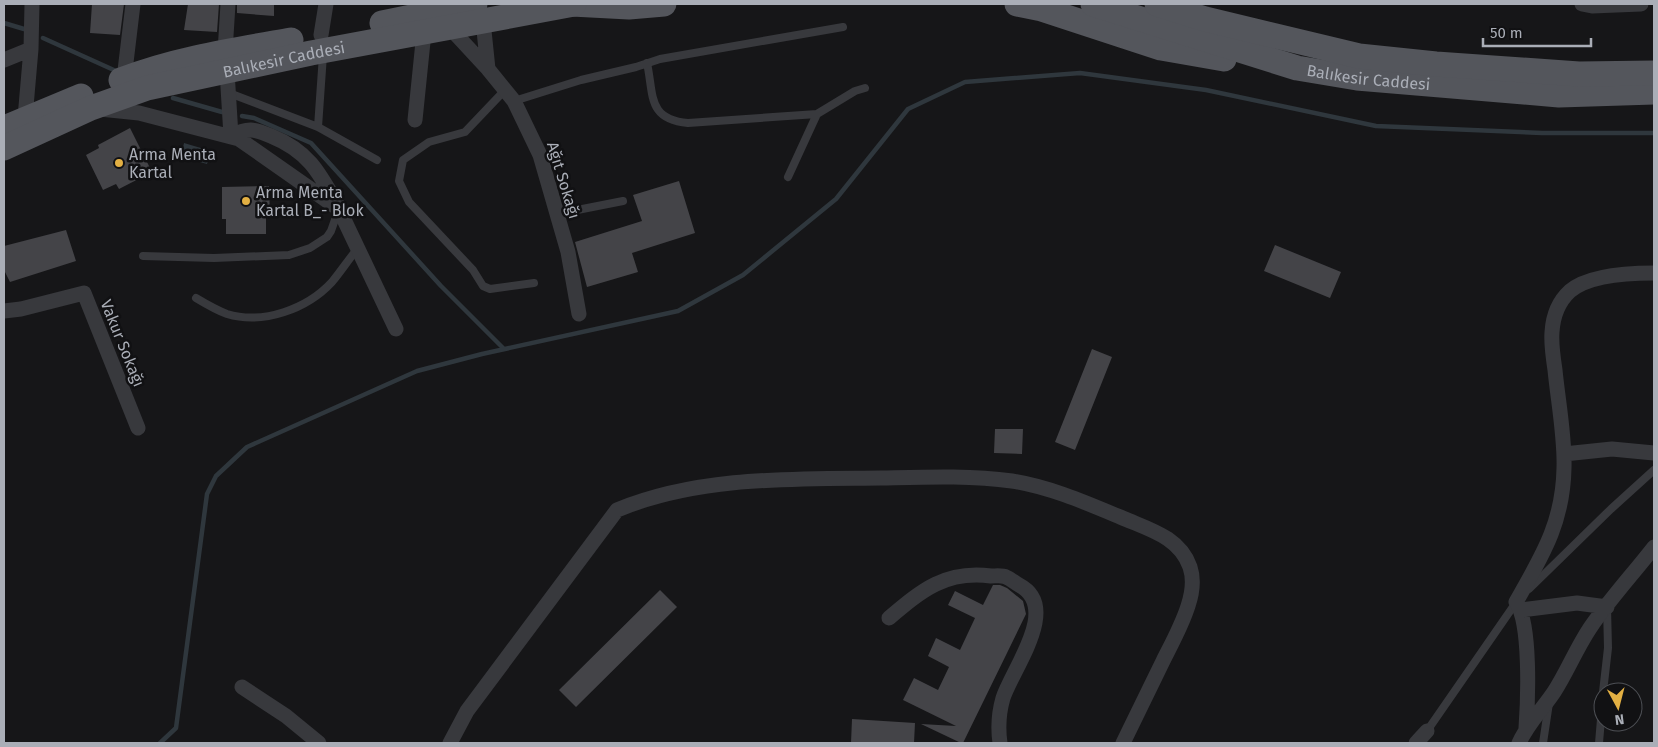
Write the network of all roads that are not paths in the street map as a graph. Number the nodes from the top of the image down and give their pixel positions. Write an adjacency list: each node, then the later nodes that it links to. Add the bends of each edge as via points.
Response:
1 (32, 4): 19 (street)
2 (134, 4): 26 (street)
3 (228, 4): 24 (street)
4 (326, 4): 17 (street)
5 (573, 4): 6 (main road, Balıkesir Caddesi, via 628,7); 13 (main road, Balıkesir Caddesi)
6 (664, 4)
7 (1017, 4): 22 (main road, via 1161,48 1247,64)
8 (1094, 4): 22 (main road, Balıkesir Caddesi)
9 (1157, 4): 18 (main road, Balıkesir Caddesi)
10 (1208, 4): 18 (main road)
11 (1582, 4): 12 (street)
12 (1642, 4)
13 (479, 13): 14 (main road, Balıkesir Caddesi); 16 (main road, Balıkesir Caddesi); 23 (street)
14 (427, 16): 16 (main road, via 435,23); 17 (main road, Balıkesir Caddesi); 32 (street)
15 (843, 27): 21 (lane, via 660,58)
16 (450, 28): 23 (street, Ağıt Sokağı)
17 (322, 43): 24 (main road, Balıkesir Caddesi); 34 (lane)
18 (1304, 44): 25 (main road, Balıkesir Caddesi, via 1359,56 1436,64 1579,74)
19 (31, 49): 20 (street); 33 (street)
20 (4, 60)
21 (647, 63): 29 (lane); 31 (lane, via 657,112 677,122)
22 (1297, 68): 28 (main road, Balıkesir Caddesi, via 1366,79 1559,96)
23 (488, 69): 29 (street, Ağıt Sokağı)
24 (227, 72): 26 (main road, Balıkesir Caddesi, via 156,68); 30 (main road, Balıkesir Caddesi, via 147,88); 34 (lane); 35 (street)
25 (1654, 73)
26 (124, 79): 33 (main road, Balıkesir Caddesi)
27 (865, 88): 31 (lane)
28 (1654, 92)
29 (510, 95): 41 (street, Ağıt Sokağı, via 540,155); 45 (lane, via 464,132 429,142 402,160 399,182 409,202 484,286 490,289)
30 (91, 108): 35 (street, via 139,113); 36 (main road, Balıkesir Caddesi)
31 (818, 114): 38 (lane)
32 (415, 120)
33 (15, 123)
34 (318, 127): 37 (lane)
35 (231, 136): 40 (street); 40 (street, via 242,130 255,129 284,142 306,157)
36 (4, 148)
37 (377, 160)
38 (788, 177)
39 (623, 201): 41 (lane)
40 (339, 209): 42 (street); 43 (lane, via 327,237 310,248 288,255)
41 (557, 214): 48 (street, Ağıt Sokağı, via 568,252)
42 (358, 248): 46 (lane, via 322,291 279,314 240,317 217,310); 49 (street)
43 (144, 256)
44 (1654, 273): 52 (street, via 1600,278 1582,284 1561,301 1555,312 1552,352)
45 (534, 283)
46 (196, 298)
47 (4, 311): 50 (street, Vakur Sokağı, via 21,310 84,293)
48 (579, 314)
49 (396, 329)
50 (138, 428)
51 (1654, 453): 52 (street, via 1612,449)
52 (1564, 454): 55 (street, via 1558,519)
53 (1654, 470): 55 (lane, via 1611,509)
54 (1654, 547): 56 (street)
55 (1519, 606): 56 (street, via 1577,603); 61 (street, via 1528,675); 62 (lane)
56 (1606, 607): 58 (lane, via 1608,648); 60 (street, via 1590,627)
57 (889, 618): 65 (street, via 931,586 958,576 1005,576 1028,590 1036,602 1036,619 1017,671 1003,698)
58 (1604, 682)
59 (242, 686): 63 (street)
60 (1550, 698): 61 (street); 68 (lane)
61 (1526, 728): 67 (street)
62 (1421, 739)
63 (319, 743)
64 (450, 743): 66 (street, via 467,711 617,510 643,499 723,484 812,479 981,478 1041,487 1099,508 1159,533 1184,554 1191,568 1188,605)
65 (1000, 743)
66 (1123, 743)
67 (1519, 743)
68 (1543, 743)

